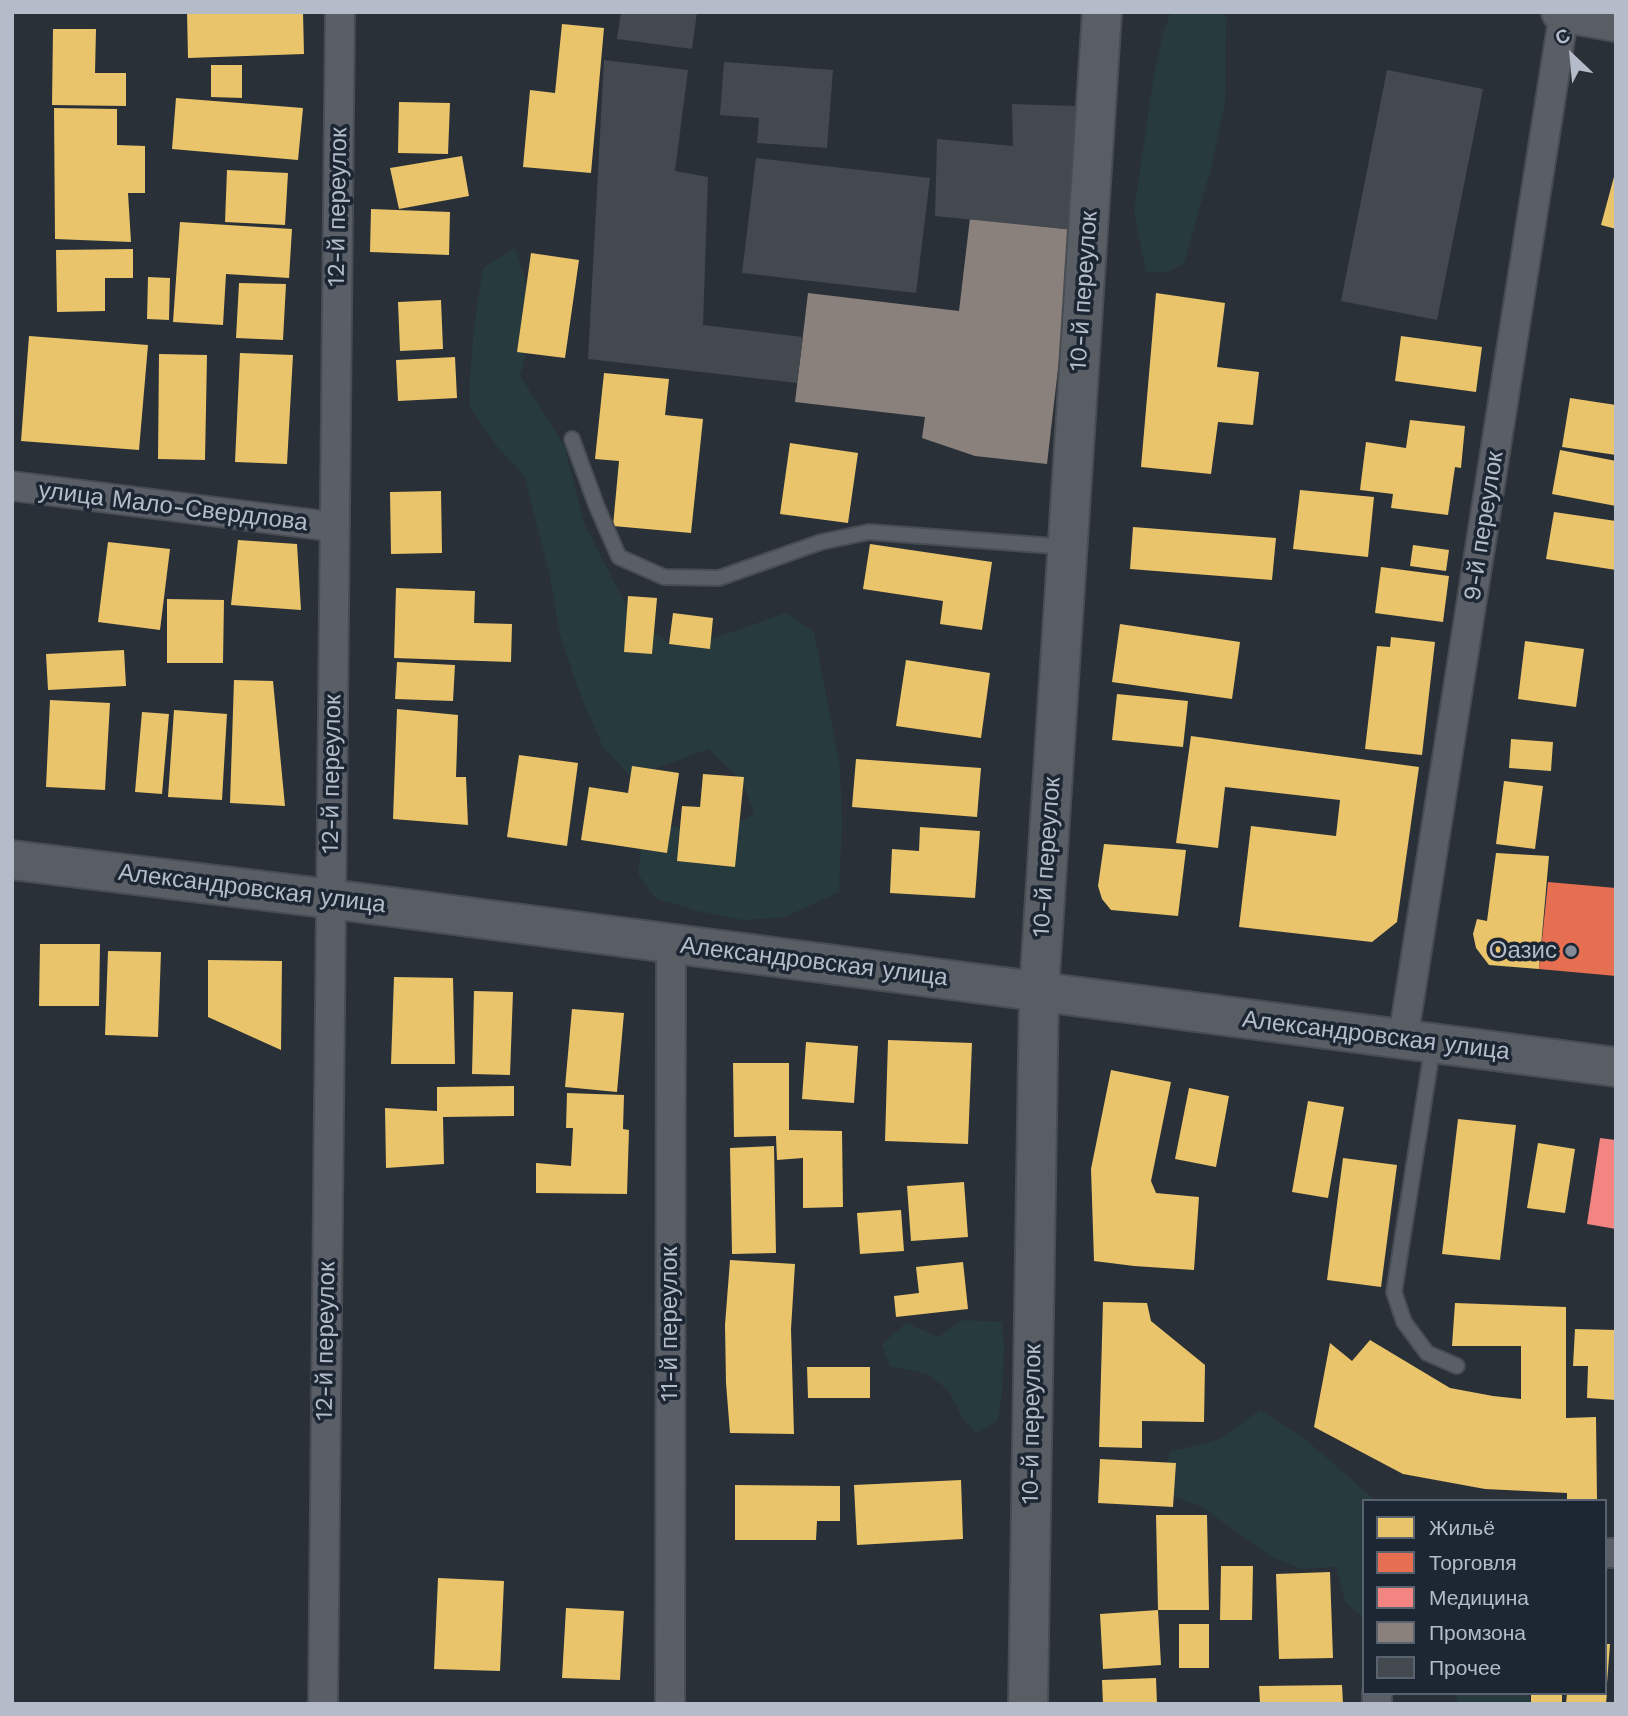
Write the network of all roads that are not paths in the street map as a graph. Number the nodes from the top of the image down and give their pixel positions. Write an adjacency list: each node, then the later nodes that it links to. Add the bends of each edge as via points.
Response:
1 (340, 12): 7 (street, 12-й переулок)
2 (1101, 12): 8 (street, 10-й переулок)
3 (1563, 13): 4 (street); 13 (street, 9-й переулок)
4 (1616, 22)
5 (572, 439): 8 (lane, via 619,556 664,577 719,578 821,542 870,532)
6 (12, 486): 7 (street, улица Мало-Свердлова)
7 (335, 527): 10 (street, 12-й переулок)
8 (1067, 547): 12 (street, 10-й переулок)
9 (12, 860): 10 (street, Александровская улица)
10 (331, 899): 11 (street, Александровская улица); 16 (street, 12-й переулок)
11 (671, 943): 12 (street, Александровская улица); 17 (street, 11-й переулок)
12 (1039, 992): 13 (street, Александровская улица); 18 (street, 10-й переулок)
13 (1418, 1041): 14 (street, Александровская улица); 15 (lane, via 1394,1292 1404,1322 1427,1353)
14 (1616, 1067)
15 (1457, 1366)
16 (323, 1704)
17 (670, 1704)
18 (1028, 1704)

